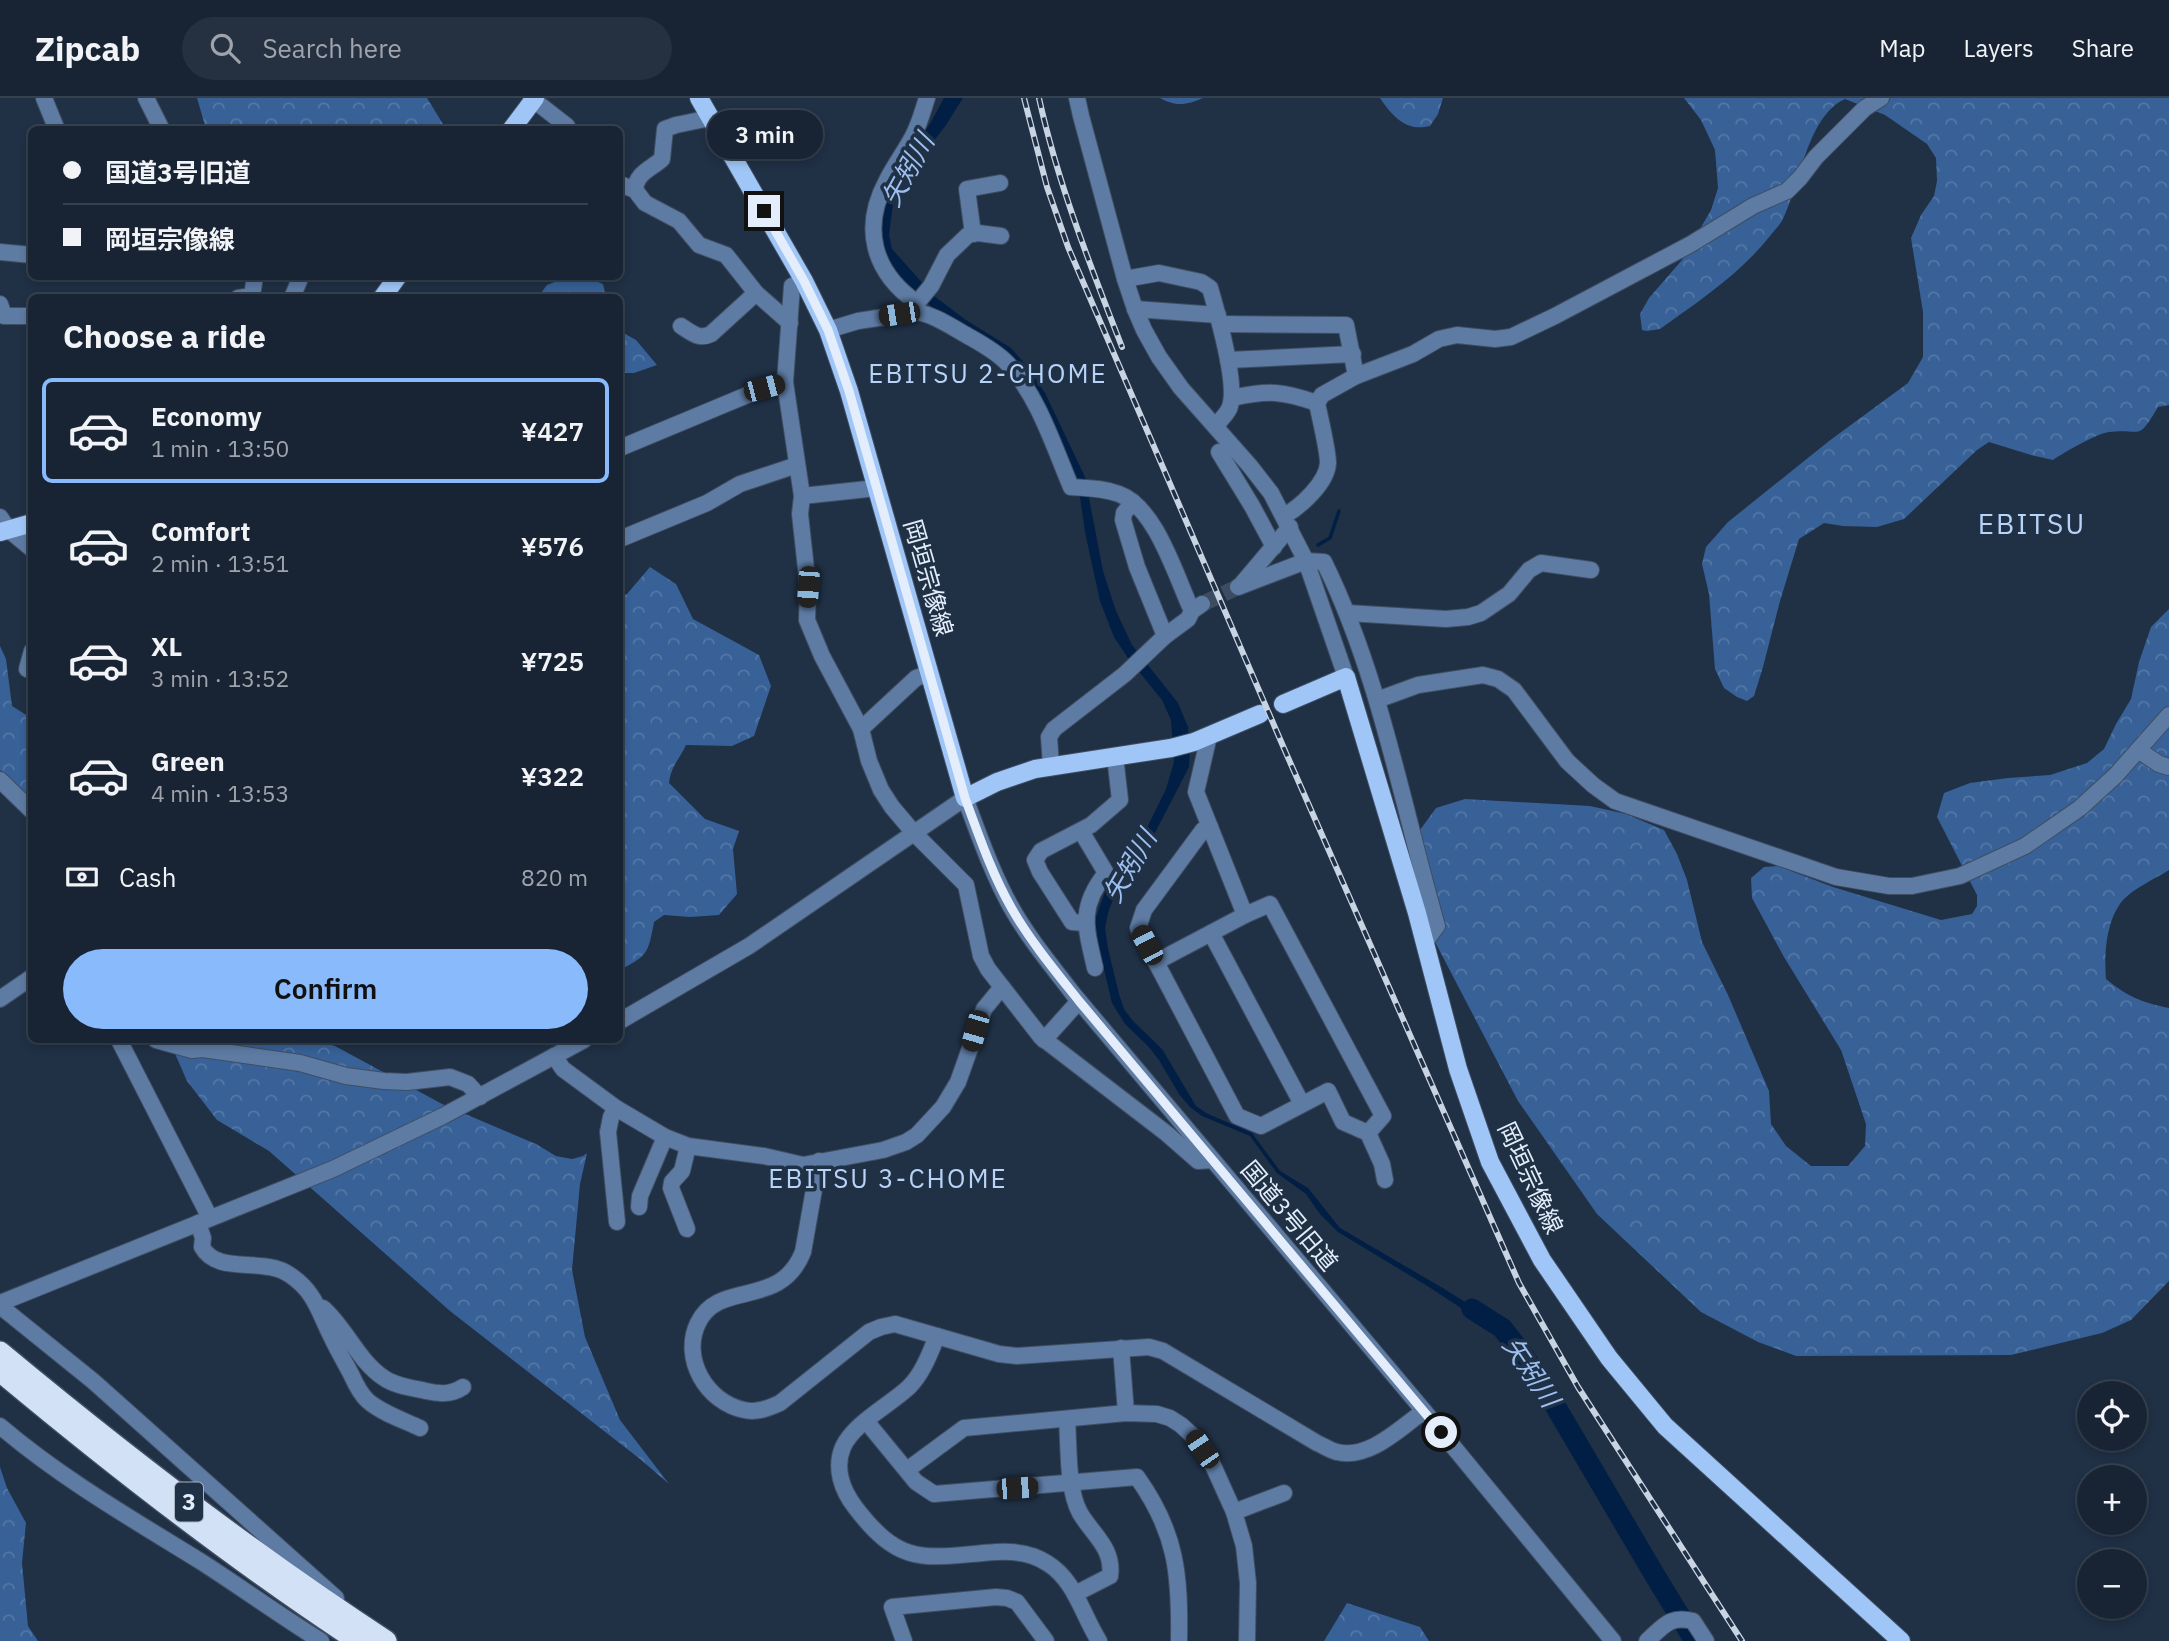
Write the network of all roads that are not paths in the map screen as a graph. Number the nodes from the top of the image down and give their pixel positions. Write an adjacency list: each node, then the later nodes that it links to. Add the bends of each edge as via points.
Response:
1 (44, 98): 9 (street)
2 (146, 98): 10 (street)
3 (699, 98): 8 (main road, 岡垣宗像線)
4 (927, 98): 23 (street, via 915,133 885,183 872,230 878,259)
5 (1077, 98): 19 (street)
6 (1881, 98): 32 (street, via 1865,108 1787,191 1691,244 1511,337 1439,339)
7 (533, 99): 11 (main road); 12 (street)
8 (710, 118): 14 (street, via 665,129 662,159); 20 (main road, 岡垣宗像線)
9 (55, 126)
10 (160, 126)
11 (514, 126)
12 (567, 126)
13 (1000, 183): 15 (street, via 968,189)
14 (627, 187): 21 (street, via 678,221 699,245 726,255)
15 (973, 234): 16 (street); 23 (street, via 947,255)
16 (1001, 236)
17 (0, 252): 18 (street)
18 (28, 255)
19 (1125, 279): 24 (street); 26 (street, via 1159,273 1201,282 1210,288)
20 (804, 281): 27 (street, via 792,286); 29 (main road, 岡垣宗像線)
21 (756, 293): 27 (street); 28 (street, via 704,338)
22 (0, 304): 25 (street, via 4,316)
23 (917, 307): 29 (street); 43 (street, via 1005,361 1041,418 1070,486 1098,488)
24 (1135, 309): 26 (street); 36 (street, via 1159,357)
25 (28, 316)
26 (1219, 320): 30 (street, via 1346,326); 31 (street)
27 (790, 323): 33 (street)
28 (681, 326)
29 (828, 330): 40 (main road, 岡垣宗像線)
30 (1353, 354): 31 (street); 32 (street)
31 (1228, 360): 34 (street)
32 (1356, 376): 35 (street, via 1322,395)
33 (785, 382): 37 (street); 39 (street)
34 (1232, 398): 35 (street, via 1274,391); 36 (street)
35 (1317, 403): 45 (street, via 1328,463 1320,482)
36 (1215, 426): 41 (street)
37 (623, 447)
38 (1219, 452): 44 (street)
39 (797, 465): 42 (street); 48 (street, via 740,484)
40 (877, 488): 42 (street); 55 (main road, 岡垣宗像線)
41 (1271, 493): 44 (street); 45 (street)
42 (802, 496): 61 (street, via 807,620)
43 (1133, 502): 54 (street, via 1123,520); 54 (street, via 1147,515 1197,608)
44 (1252, 506): 50 (street)
45 (1287, 522): 50 (street); 51 (street)
46 (28, 523): 47 (main road)
47 (3, 526): 49 (street)
48 (623, 538)
49 (28, 546)
50 (1274, 547): 51 (street, via 1238,587)
51 (1306, 561): 53 (street, via 1324,562); 56 (street)
52 (1591, 570): 53 (street, via 1541,563 1509,594 1468,617)
53 (1348, 613): 57 (street)
54 (1165, 636): 65 (street, via 1054,729 1049,737)
55 (930, 673): 61 (street, via 916,678); 68 (main road, 岡垣宗像線)
56 (1346, 677): 58 (main road); 76 (main road, 岡垣宗像線)
57 (1377, 700): 63 (street, via 1418,685 1483,675 1498,679 1514,690 1567,761 1615,801 1836,877 1889,886 1960,876 2025,846 2080,808); 76 (street, via 1437,926)
58 (1283, 704)
59 (1260, 714): 62 (main road)
60 (2169, 715): 63 (street)
61 (861, 729): 72 (street, via 881,790)
62 (1201, 739): 64 (main road); 70 (street, via 1196,792)
63 (2138, 750): 66 (street)
64 (1115, 756): 65 (main road); 71 (street, via 1120,800)
65 (1051, 765): 68 (main road)
66 (2169, 767)
67 (0, 780): 69 (street)
68 (965, 798): 72 (street); 82 (street, 国道3号旧道, via 1012,907)
69 (28, 807)
70 (1210, 827): 73 (street); 77 (street, via 1203,830 1144,910 1138,928)
71 (1081, 831): 74 (street, via 1106,873 1088,906); 74 (street, via 1041,851 1035,860 1072,922)
72 (914, 833): 80 (street, via 966,885 981,957); 83 (street, via 749,946)
73 (1245, 915): 75 (street); 93 (street, via 1270,904 1383,1116)
74 (1086, 923): 78 (street)
75 (1211, 933): 77 (street); 91 (street)
76 (1425, 942): 131 (main road, 岡垣宗像線, via 1458,1069 1490,1162 1542,1259 1609,1359 1665,1426)
77 (1156, 962): 91 (street, via 1237,1116 1262,1126)
78 (1095, 968)
79 (28, 980): 81 (street)
80 (1002, 988): 84 (street); 97 (street, via 984,1009 958,1082 917,1135 883,1150)
81 (0, 999)
82 (1079, 1001): 84 (street); 96 (street, 国道3号旧道)
83 (623, 1019)
84 (1044, 1040): 96 (street, via 1198,1161)
85 (120, 1043): 100 (street)
86 (182, 1043): 88 (street)
87 (578, 1043): 89 (street)
88 (204, 1044): 90 (street, via 346,1076 407,1082 450,1077 468,1084)
89 (554, 1056): 90 (street); 92 (street, via 563,1069)
90 (480, 1097): 100 (street, via 333,1169)
91 (1302, 1104): 93 (street, via 1328,1091 1343,1122)
92 (616, 1108): 94 (street); 101 (street, via 608,1132)
93 (1368, 1133): 98 (street)
94 (665, 1137): 95 (street); 99 (street)
95 (688, 1146): 97 (street, via 803,1165); 102 (street, via 682,1171 671,1188)
96 (1212, 1160): 110 (street, 国道3号旧道)
97 (819, 1161): 105 (street, via 799,1263 780,1283 710,1307 692,1337 692,1359 698,1373 733,1406 766,1409 881,1326 895,1324)
98 (1385, 1181)
99 (639, 1207)
100 (204, 1221): 103 (street); 104 (street, via 202,1247 212,1259 281,1269)
101 (617, 1222)
102 (687, 1229)
103 (0, 1304): 121 (street, via 93,1381)
104 (318, 1304): 109 (street, via 384,1378 439,1394); 115 (street, via 366,1400)
105 (937, 1336): 106 (street, via 1017,1356); 113 (street, via 910,1386)
106 (1121, 1348): 110 (street, via 1149,1347 1175,1357 1337,1452 1355,1454 1377,1445); 111 (street)
107 (0, 1352): 121 (highway, 3, via 197,1509)
108 (0, 1371): 121 (highway, 3, via 243,1562)
109 (463, 1387)
110 (1424, 1411): 128 (street, 国道3号旧道)
111 (1126, 1413): 112 (street); 119 (street, via 1157,1414 1181,1425 1211,1461)
112 (1067, 1420): 116 (street, via 964,1428); 117 (street)
113 (866, 1421): 116 (street); 120 (street, via 842,1448 839,1473 850,1500 878,1535 890,1544 937,1558 1025,1554 1062,1574)
114 (0, 1426): 122 (street, via 89,1491)
115 (420, 1428)
116 (906, 1470): 117 (street, via 934,1494)
117 (1072, 1484): 120 (street, via 1081,1516 1107,1550 1111,1566 1110,1576); 126 (street, via 1137,1477 1152,1498 1176,1560)
118 (1284, 1493): 119 (street)
119 (1234, 1512): 127 (street, via 1248,1583)
120 (1075, 1594): 125 (street)
121 (373, 1639)
122 (321, 1641)
123 (904, 1641): 124 (street, via 892,1607 996,1597 1017,1602)
124 (1046, 1641)
125 (1098, 1641)
126 (1179, 1641)
127 (1247, 1641)
128 (1613, 1641)
129 (1647, 1641): 130 (street, via 1671,1620 1681,1618 1693,1621)
130 (1706, 1641)
131 (1900, 1641)

